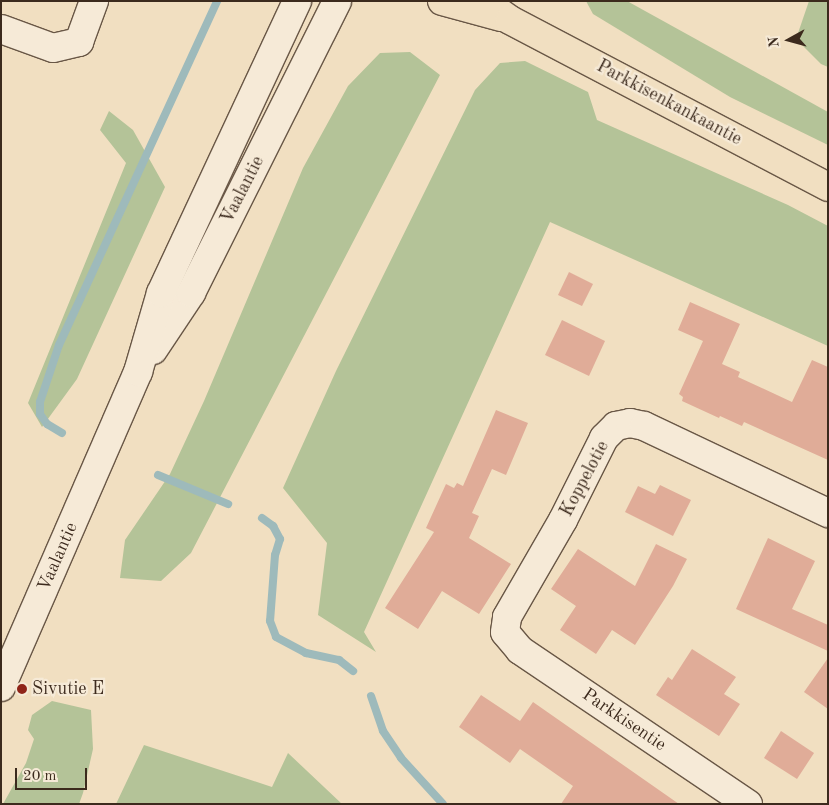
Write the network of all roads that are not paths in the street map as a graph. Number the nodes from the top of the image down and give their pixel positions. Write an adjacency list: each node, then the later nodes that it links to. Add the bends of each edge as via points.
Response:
1 (94, 1): 7 (street, via 79,42 53,48)
2 (297, 1): 9 (street, Vaalantie, via 161,293)
3 (337, 1): 9 (street, Vaalantie, via 191,294)
4 (442, 1): 6 (main road, Parkkisenkankaantie)
5 (484, 1): 6 (main road, Parkkisenkankaantie)
6 (510, 20): 8 (main road, Parkkisenkankaantie)
7 (1, 29)
8 (828, 187)
9 (138, 372): 12 (street, Vaalantie)
10 (828, 513): 11 (street, Koppelotie, via 644,426 630,423 616,426 604,438 563,520 507,617)
11 (505, 632): 13 (street, Parkkisentie, via 520,650)
12 (1, 688)
13 (748, 804)

